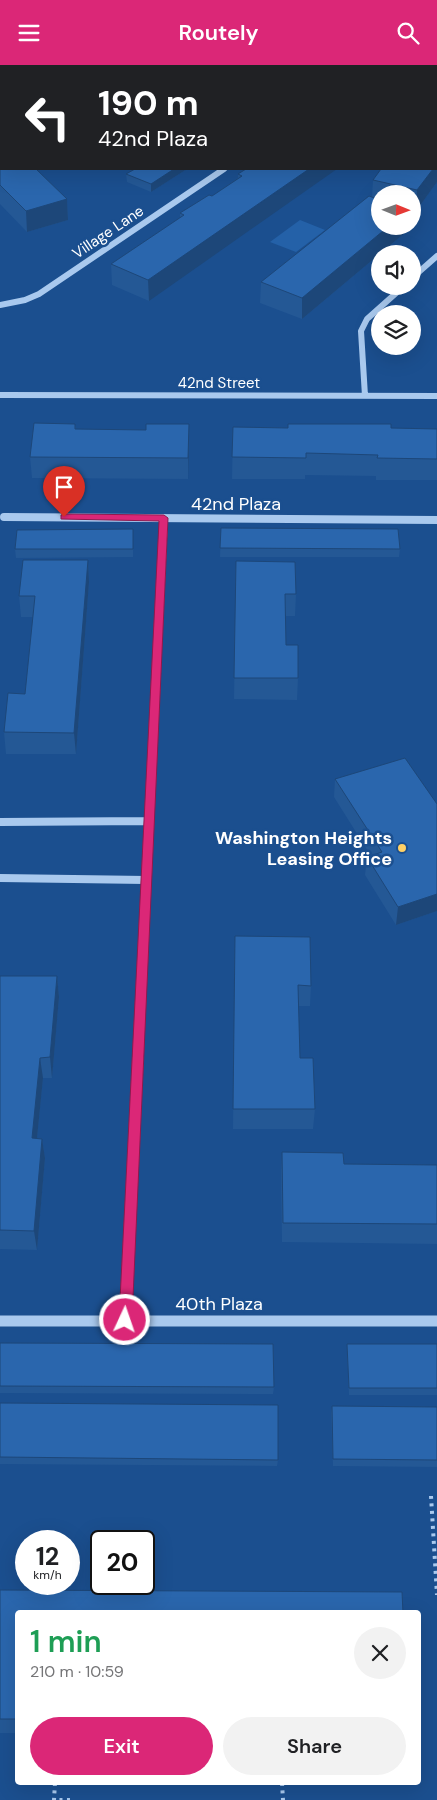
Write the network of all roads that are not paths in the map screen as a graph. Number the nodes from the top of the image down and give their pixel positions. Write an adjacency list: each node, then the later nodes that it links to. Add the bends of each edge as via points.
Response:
1 (223, 170): 5 (street, Village Lane, via 39,294)
2 (437, 256): 3 (street)
3 (421, 270)
4 (394, 295): 7 (lane, via 368,319 361,331)
5 (0, 305)
6 (0, 395): 7 (street, 42nd Street)
7 (365, 396): 8 (street, 42nd Street)
8 (437, 396)
9 (4, 517): 10 (street, 42nd Plaza)
10 (164, 518): 11 (street, 42nd Plaza); 12 (street)
11 (437, 520)
12 (149, 821): 13 (street); 15 (street)
13 (0, 822)
14 (0, 878): 15 (street)
15 (146, 879): 16 (street)
16 (125, 1320): 17 (street, 40th Plaza); 18 (street, 40th Plaza)
17 (0, 1321)
18 (437, 1321)

